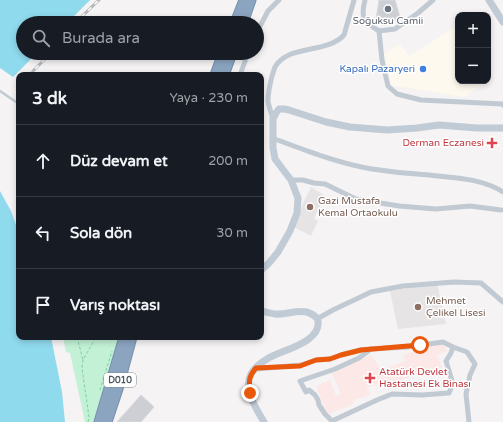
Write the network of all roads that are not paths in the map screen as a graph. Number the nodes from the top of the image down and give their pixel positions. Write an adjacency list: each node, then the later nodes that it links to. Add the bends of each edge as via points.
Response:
1 (244, 0): 8 (highway)
2 (251, 0): 9 (highway)
3 (279, 0): 10 (street)
4 (354, 0): 22 (street, via 344,35 340,39 332,44 288,56 275,68 268,101)
5 (365, 0): 12 (street, via 363,17)
6 (433, 0): 12 (street, via 395,29)
7 (489, 0): 11 (street)
8 (238, 16)
9 (245, 16)
10 (264, 19)
11 (503, 22)
12 (379, 31): 21 (street, via 388,86 397,94 421,100)
13 (220, 60): 16 (highway)
14 (229, 60): 17 (highway)
15 (245, 60): 18 (street)
16 (216, 72)
17 (225, 72)
18 (241, 72)
19 (0, 91): 20 (lane)
20 (16, 102)
21 (503, 106)
22 (273, 119): 23 (street, via 279,109 284,109 350,127 387,130 439,125); 24 (street)
23 (503, 128)
24 (272, 138): 25 (street, via 275,159); 26 (street, via 333,160 408,174 469,180 487,184)
25 (291, 180): 27 (street, via 325,184 356,198 399,206 436,209 470,206); 28 (street, via 298,198 297,213 278,252)
26 (503, 192)
27 (501, 210)
28 (264, 267)
29 (503, 302): 31 (street, via 481,283 454,282 403,286 371,292)
30 (264, 312): 31 (street, via 306,312)
31 (317, 319): 36 (street, via 316,332 306,341 266,359)
32 (123, 340): 37 (highway, D010)
33 (131, 340): 38 (highway, D010)
34 (453, 347): 35 (street, via 443,342); 35 (street, via 446,361 453,384 449,393 422,396 392,394 332,421 325,414 315,395 309,390 306,392 300,382 359,358); 40 (street, via 467,352 475,364 466,394)
35 (371, 349): 36 (street, via 316,360 300,366)
36 (256, 368): 39 (street, via 251,374 250,393 252,402)
37 (98, 422)
38 (107, 422)
39 (264, 422)
40 (469, 422)

